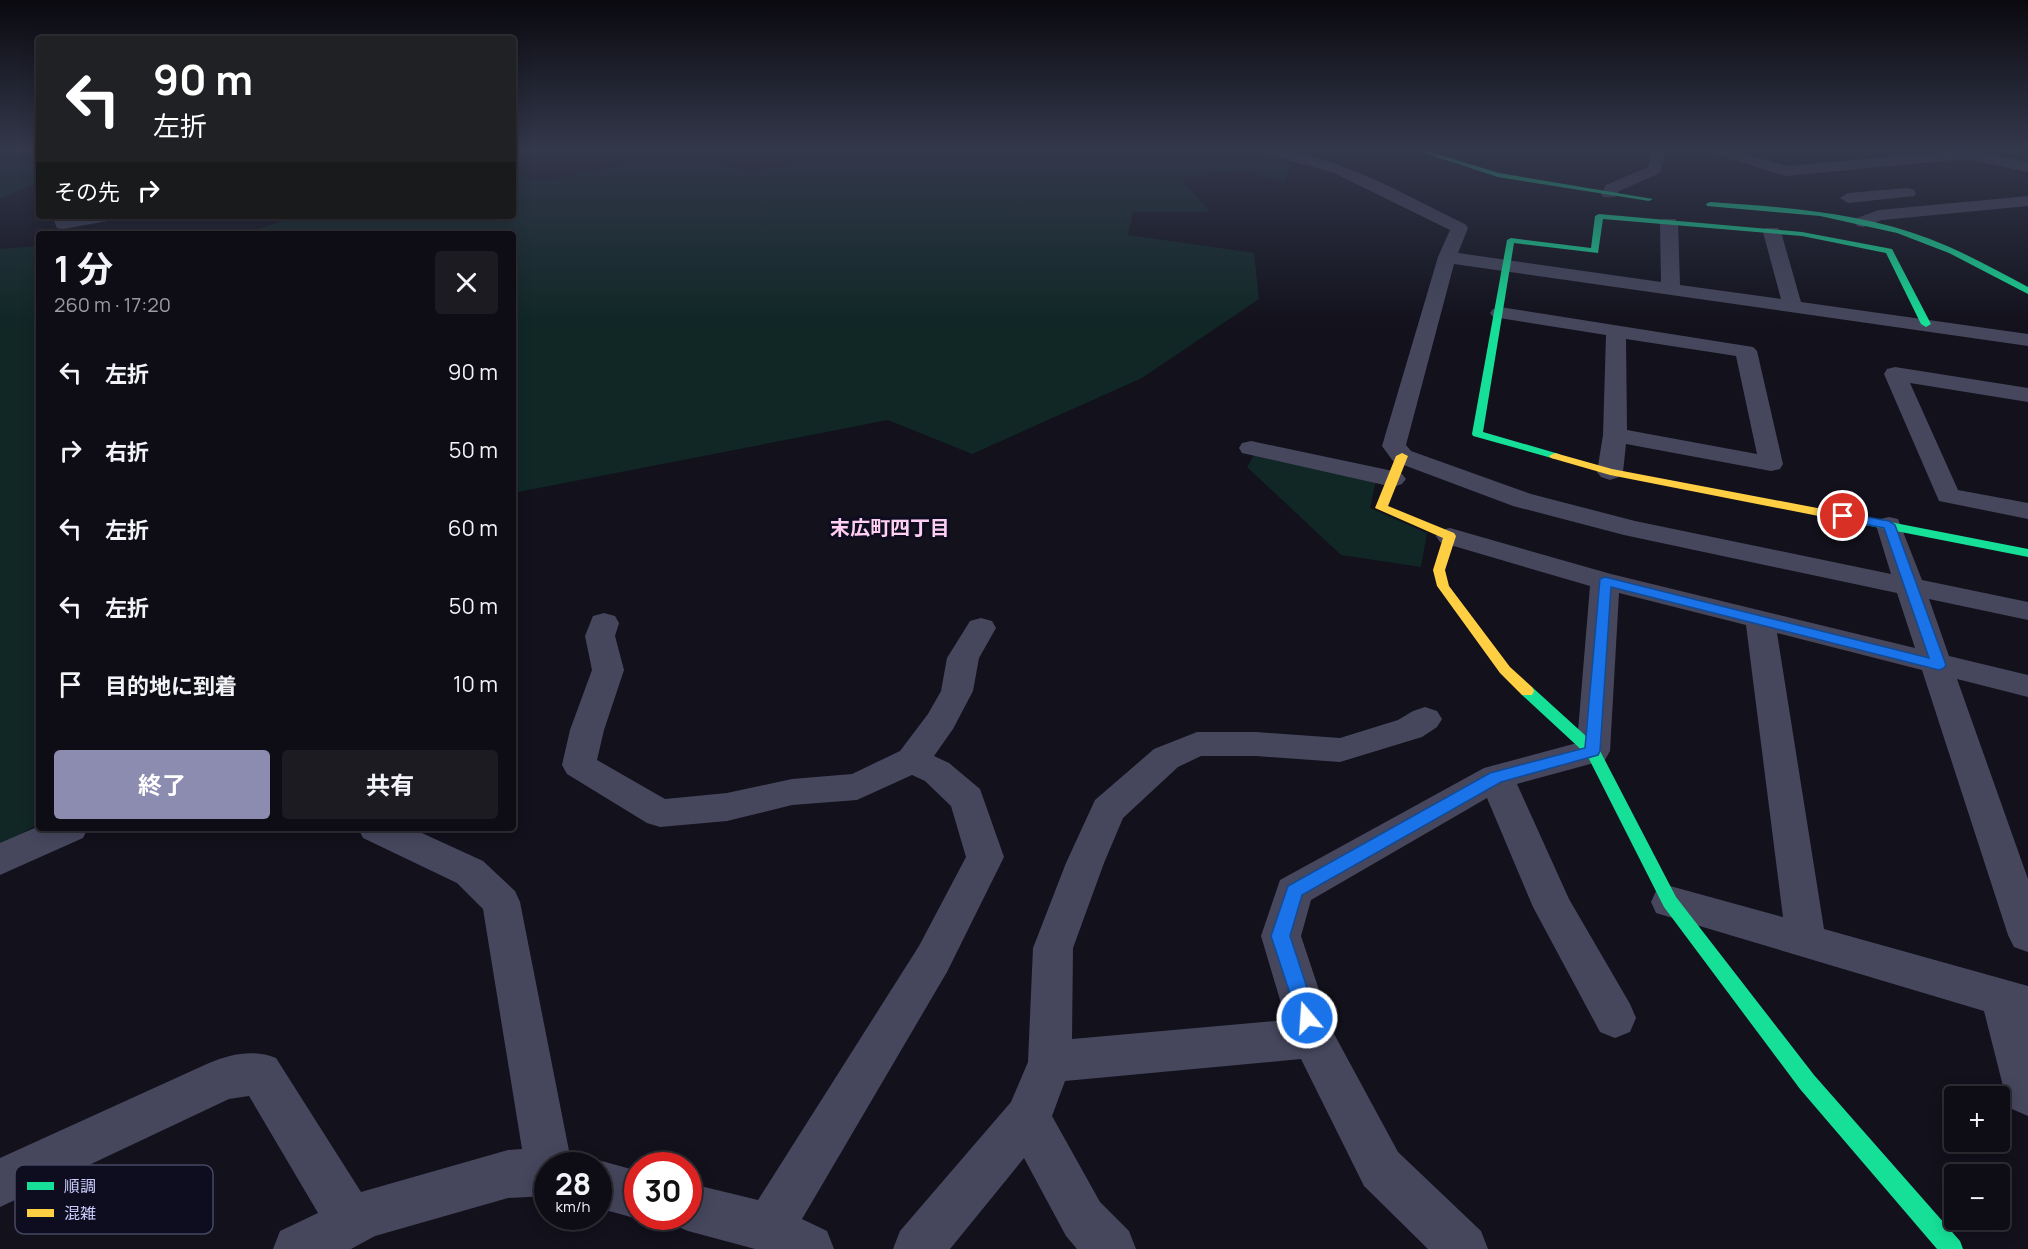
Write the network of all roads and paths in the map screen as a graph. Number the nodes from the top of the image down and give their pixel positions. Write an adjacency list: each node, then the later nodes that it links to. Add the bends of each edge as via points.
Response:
1 (1418, 208): 13 (street, via 1459,228)
2 (1763, 208): 8 (street)
3 (1867, 208): 5 (street)
4 (1950, 208): 5 (street)
5 (1879, 215): 8 (street)
6 (61, 219): 7 (street, via 63,224)
7 (90, 219)
8 (1863, 222): 12 (street)
9 (1669, 223): 11 (street); 14 (street, via 1599,216 1595,251 1511,240); 15 (street)
10 (1949, 229): 12 (street)
11 (1773, 232): 17 (street); 19 (street, via 1889,251)
12 (1904, 233): 16 (street, via 1952,252)
13 (1447, 256): 14 (street); 25 (street, via 1394,446)
14 (1506, 265): 15 (street); 18 (street)
15 (1671, 288): 17 (street)
16 (2028, 291)
17 (1792, 305): 19 (street)
18 (1500, 313): 20 (street); 26 (street, via 1477,434)
19 (1926, 324): 21 (street)
20 (1616, 330): 23 (street); 23 (street, via 1746,351 1772,464)
21 (2028, 340)
22 (2028, 395): 27 (street, via 1895,374 1948,496)
23 (1614, 435): 26 (street)
24 (1251, 448): 25 (street)
25 (1398, 468): 29 (street, via 1381,508); 32 (street, via 1634,529)
26 (1610, 472): 28 (street)
27 (2028, 511)
28 (1889, 525): 30 (street); 32 (street)
29 (1450, 536): 31 (street); 40 (street, via 1439,570 1443,586 1505,670)
30 (2028, 553)
31 (1605, 581): 34 (street); 40 (street)
32 (1912, 587): 33 (street); 37 (street)
33 (2028, 612)
34 (1760, 619): 37 (street); 48 (street)
35 (604, 623): 41 (street, via 600,636 608,670 579,765 660,813 727,807 792,792 857,787)
36 (981, 628): 41 (street, via 963,658 957,691)
37 (1939, 665): 38 (street); 47 (street)
38 (2028, 686)
39 (1425, 719): 52 (street, via 1410,729 1340,750 1197,744 1166,758 1108,810 1053,948)
40 (1593, 751): 42 (street); 46 (street)
41 (912, 760): 62 (street, via 937,772 967,799 985,857)
42 (1496, 777): 50 (street, via 1553,907); 51 (street, via 1294,891 1281,936)
43 (63, 831): 45 (street)
44 (382, 831): 55 (street, via 470,872 501,902)
45 (0, 860)
46 (1670, 902): 48 (street); 67 (street, via 1807,1082)
47 (2028, 935)
48 (1806, 941): 49 (street)
49 (2015, 1001): 53 (street)
50 (1615, 1018)
51 (1313, 1038): 52 (street); 66 (street, via 1381,1168)
52 (1050, 1062): 54 (street)
53 (2028, 1094)
54 (1028, 1118): 64 (street); 65 (street, via 1083,1218)
55 (546, 1152)
56 (39, 1165): 61 (street, via 225,1078 260,1073)
57 (534, 1173): 61 (street, via 508,1174)
58 (15, 1176): 59 (street)
59 (0, 1183)
60 (702, 1212): 62 (street)
61 (351, 1222): 63 (street)
62 (789, 1238)
63 (298, 1249)
64 (918, 1249)
65 (1111, 1249)
66 (1463, 1249)
67 (1952, 1249)

